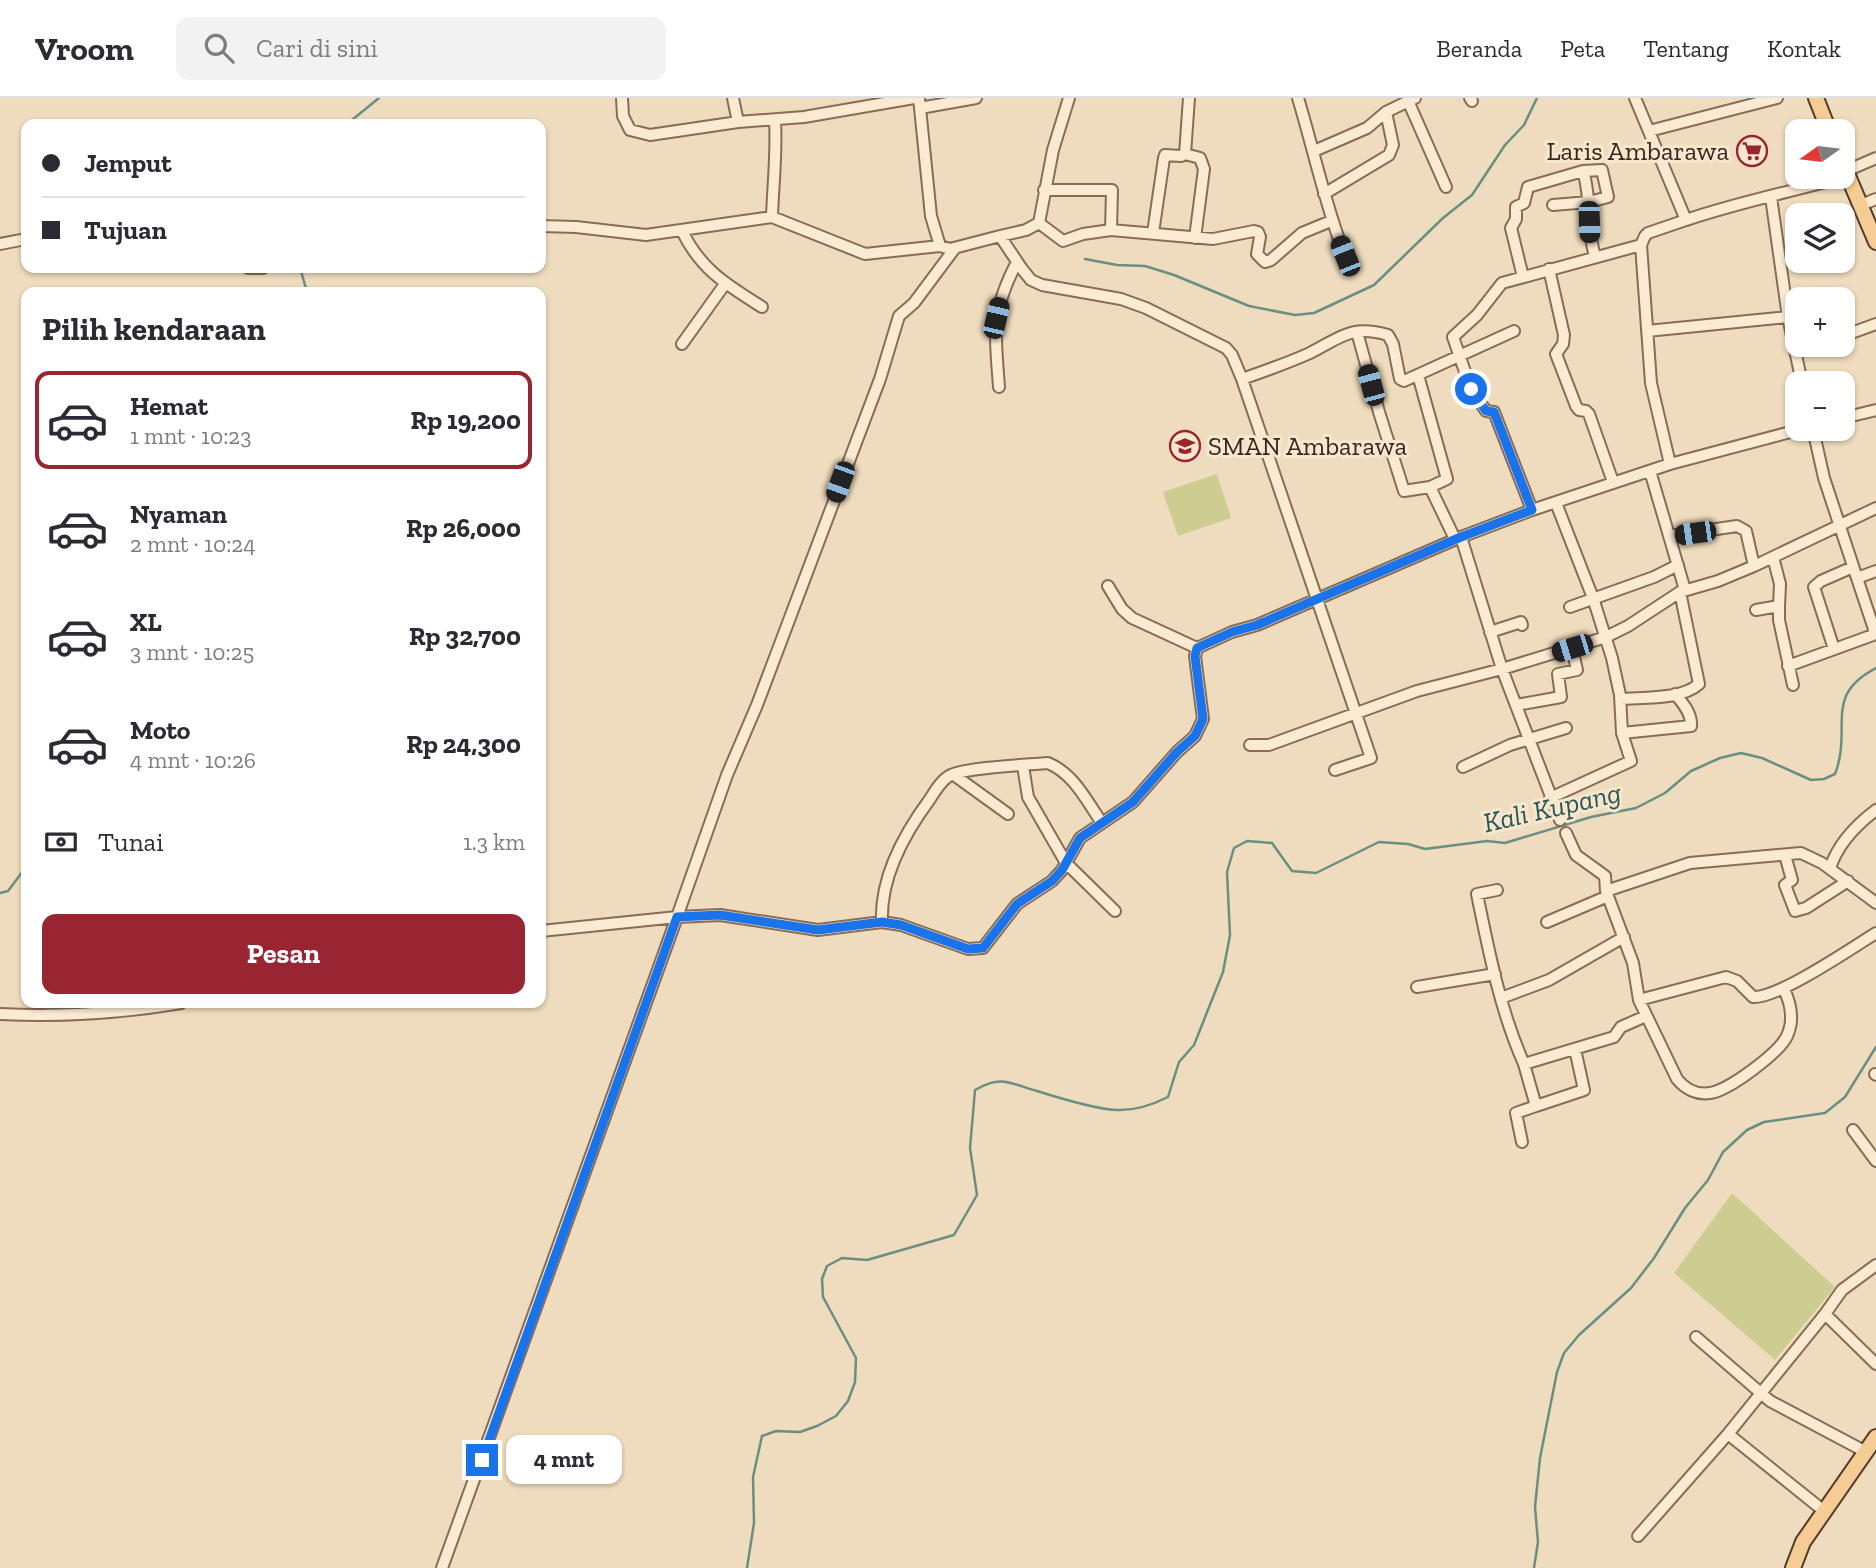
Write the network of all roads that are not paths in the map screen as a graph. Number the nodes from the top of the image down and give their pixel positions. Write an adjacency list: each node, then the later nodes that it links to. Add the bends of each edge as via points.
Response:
1 (622, 98): 15 (street, via 625,123 638,134)
2 (733, 98): 15 (street)
3 (976, 98): 11 (street)
4 (1069, 98): 25 (street)
5 (1189, 98): 18 (street)
6 (1298, 98): 17 (street)
7 (1635, 98): 16 (street)
8 (1777, 98): 16 (street)
9 (1816, 98): 13 (main road)
10 (1412, 100): 12 (street); 22 (street)
11 (918, 101): 14 (street); 46 (street, via 931,216)
12 (1386, 112): 17 (street, via 1367,128); 26 (street, via 1393,145 1389,155)
13 (1824, 119)
14 (775, 121): 15 (street); 32 (street)
15 (737, 122)
16 (1649, 131): 33 (street)
17 (1314, 151): 26 (street)
18 (1185, 154): 39 (street, via 1164,158); 41 (street, via 1200,158 1204,169)
19 (1876, 158): 20 (street)
20 (1855, 166)
21 (1583, 171): 29 (street); 29 (street, via 1602,170 1608,196); 52 (street, via 1528,187 1524,203 1516,207 1510,230)
22 (1446, 187)
23 (1794, 189): 27 (street)
24 (1854, 189): 31 (main road)
25 (1044, 190): 35 (street); 37 (street, via 1112,190)
26 (1324, 194): 34 (street)
27 (1772, 197): 33 (street, via 1728,205); 54 (street)
28 (1876, 199): 31 (street)
29 (1589, 202): 30 (street); 49 (street)
30 (1553, 205)
31 (1861, 205): 43 (main road)
32 (772, 217): 38 (street); 46 (street, via 865,254)
33 (1686, 220): 45 (street, via 1648,233)
34 (1331, 221): 41 (street, via 1302,233 1265,262 1257,254 1258,232); 48 (street)
35 (1039, 223): 37 (street, via 1063,241); 40 (street)
36 (546, 226): 38 (street, via 646,235)
37 (1111, 230): 39 (street)
38 (682, 231): 53 (street, via 692,250)
39 (1153, 233): 41 (street)
40 (1000, 236): 47 (street); 50 (street)
41 (1195, 238)
42 (21, 240): 44 (street)
43 (1876, 242)
44 (0, 244)
45 (1641, 245): 49 (street); 59 (street)
46 (940, 246): 47 (street)
47 (955, 248): 128 (street, via 899,316 880,379)
48 (1345, 256)
49 (1595, 256): 51 (street)
50 (1017, 262): 65 (street, via 1031,280 1042,285 1121,299 1226,348); 66 (street, via 1003,289 996,318)
51 (1549, 269): 52 (street); 73 (street, via 1564,335 1556,354 1576,406 1588,414)
52 (1523, 277): 63 (street, via 1498,286 1477,315 1455,333 1453,341)
53 (725, 284): 55 (street); 62 (street)
54 (1785, 294)
55 (762, 307)
56 (1785, 317): 59 (street)
57 (1876, 324): 61 (street)
58 (1514, 331): 63 (street)
59 (1647, 331): 71 (street, via 1652,390)
60 (1357, 332): 64 (street, via 1388,335 1402,381); 65 (street); 74 (street, via 1404,491)
61 (1855, 332)
62 (682, 344)
63 (1460, 357): 64 (street); 77 (street, via 1471,389 1486,411 1494,412)
64 (1418, 375): 74 (street, via 1447,479)
65 (1242, 379): 89 (street)
66 (999, 387)
67 (1876, 410): 68 (street)
68 (1855, 415)
69 (1785, 434): 71 (street)
70 (1816, 441): 78 (street)
71 (1670, 464): 72 (street)
72 (1650, 471): 73 (street); 79 (street)
73 (1613, 482): 75 (street)
74 (1430, 487): 80 (street)
75 (1556, 503): 77 (street); 88 (street)
76 (1876, 508): 78 (street)
77 (1532, 510): 80 (street)
78 (1838, 526): 81 (street); 85 (street)
79 (1669, 536): 82 (street); 83 (street, via 1743,528)
80 (1458, 538): 89 (street); 94 (street)
81 (1773, 557): 83 (street); 90 (street, via 1780,584)
82 (1678, 565): 87 (street); 88 (street)
83 (1754, 566): 87 (street)
84 (1876, 571): 85 (street)
85 (1855, 573): 98 (street, via 1874,632); 98 (street, via 1814,587)
86 (1108, 586): 96 (street, via 1132,618)
87 (1683, 591): 95 (street); 102 (street, via 1699,684)
88 (1593, 598): 91 (street); 95 (street)
89 (1317, 599): 96 (street); 105 (street)
90 (1779, 606): 92 (street); 99 (street)
91 (1570, 607)
92 (1756, 610)
93 (1522, 625): 94 (street)
94 (1490, 632): 100 (street)
95 (1606, 637): 97 (street); 103 (street)
96 (1197, 648): 118 (street, via 1203,719 1195,736 1133,802)
97 (1572, 648): 100 (street); 104 (street, via 1577,670 1558,674 1561,697)
98 (1834, 649): 99 (street)
99 (1788, 666): 101 (street)
100 (1502, 669): 104 (street); 105 (street)
101 (1793, 685)
102 (1675, 694): 103 (street); 107 (street, via 1685,706 1691,726)
103 (1620, 699): 107 (street)
104 (1516, 705): 108 (street)
105 (1356, 712): 109 (street, via 1269,744); 112 (street, via 1371,758)
106 (1566, 728): 108 (street)
107 (1622, 733): 114 (street, via 1629,763)
108 (1529, 738): 111 (street); 114 (street)
109 (1251, 744)
110 (1023, 765): 113 (street); 118 (street, via 1048,763 1059,768); 121 (street, via 1028,797)
111 (1463, 767)
112 (1335, 770)
113 (954, 775): 116 (street); 129 (street, via 914,820 881,904)
114 (1550, 798): 117 (street)
115 (1876, 812): 122 (street, via 1847,836)
116 (1008, 814)
117 (1560, 820)
118 (1102, 823): 121 (street, via 1080,838)
119 (1566, 833): 125 (street, via 1576,855 1605,876)
120 (1785, 855): 122 (street, via 1809,855); 123 (street, via 1792,880 1785,885 1795,911); 125 (street, via 1690,863)
121 (1066, 863): 127 (street); 129 (street, via 1052,881 1017,904 983,948 968,949)
122 (1830, 868): 123 (street)
123 (1848, 881): 126 (street)
124 (1497, 890): 134 (street, via 1477,894)
125 (1607, 893): 130 (street); 133 (street)
126 (1876, 903)
127 (1115, 911)
128 (677, 917): 129 (street, via 720,915 818,930); 131 (street); 157 (street)
129 (882, 922)
130 (1547, 922)
131 (546, 930)
132 (1876, 933): 136 (street)
133 (1624, 937): 137 (street, via 1549,980); 138 (street)
134 (1494, 974): 135 (street); 137 (street)
135 (1417, 987)
136 (1784, 989): 138 (street, via 1753,997 1726,977); 141 (street, via 1792,1018 1779,1048 1712,1093 1685,1088 1676,1079)
137 (1501, 998): 143 (street)
138 (1639, 1000): 141 (street)
139 (145, 1008): 140 (street)
140 (0, 1014)
141 (1646, 1016): 142 (street, via 1621,1027 1614,1037)
142 (1575, 1049): 143 (street); 144 (street, via 1584,1090)
143 (1524, 1064): 144 (street)
144 (1536, 1106): 146 (street, via 1516,1113)
145 (1853, 1130): 147 (street)
146 (1522, 1142)
147 (1876, 1161)
148 (1876, 1265): 149 (street, via 1842,1290)
149 (1825, 1314): 151 (street); 152 (street)
150 (1696, 1337): 152 (street)
151 (1876, 1364)
152 (1761, 1394): 153 (street); 154 (street, via 1800,1419 1843,1438)
153 (1728, 1434): 155 (street); 156 (street)
154 (1873, 1444): 155 (main road)
155 (1824, 1511): 158 (main road, via 1803,1542)
156 (1638, 1536)
157 (442, 1568)
158 (1793, 1568)

